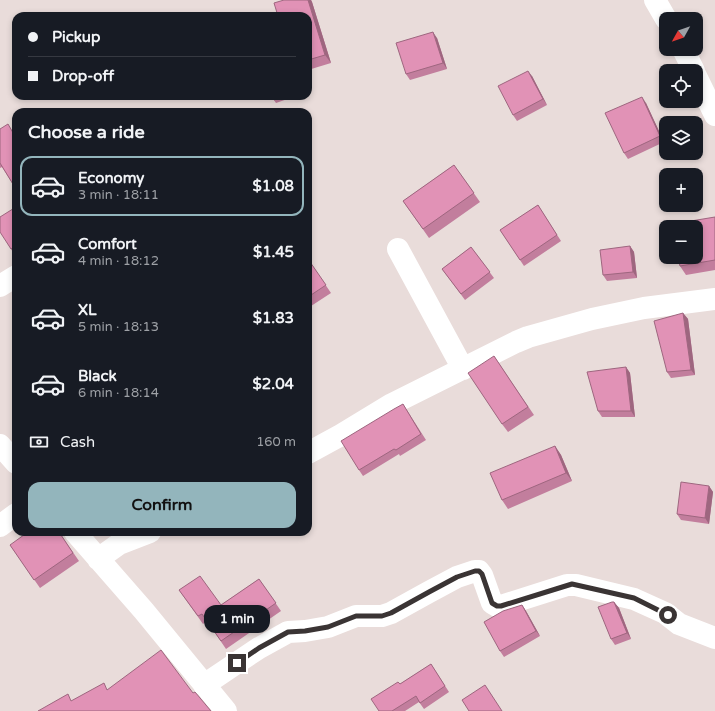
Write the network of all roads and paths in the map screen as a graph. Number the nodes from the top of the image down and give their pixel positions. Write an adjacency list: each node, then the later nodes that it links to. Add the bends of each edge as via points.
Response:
1 (655, 0): 2 (street)
2 (662, 12)
3 (703, 91): 4 (street)
4 (715, 116)
5 (398, 249): 9 (street)
6 (12, 278): 7 (street)
7 (0, 286)
8 (715, 299): 9 (street, via 644,308 592,319 528,337)
9 (463, 369): 11 (street, via 392,404)
10 (0, 445): 12 (street)
11 (312, 451)
12 (12, 458)
13 (12, 517): 14 (street)
14 (0, 526)
15 (78, 536): 17 (street)
16 (140, 536): 17 (street, via 119,544)
17 (98, 559): 19 (street)
18 (715, 638): 19 (street, via 680,624 665,613 634,598 576,585 568,585 497,606 492,603 482,574 475,571 457,577 382,616 356,616 328,627 288,632)
19 (204, 685): 20 (street)
20 (226, 711)

